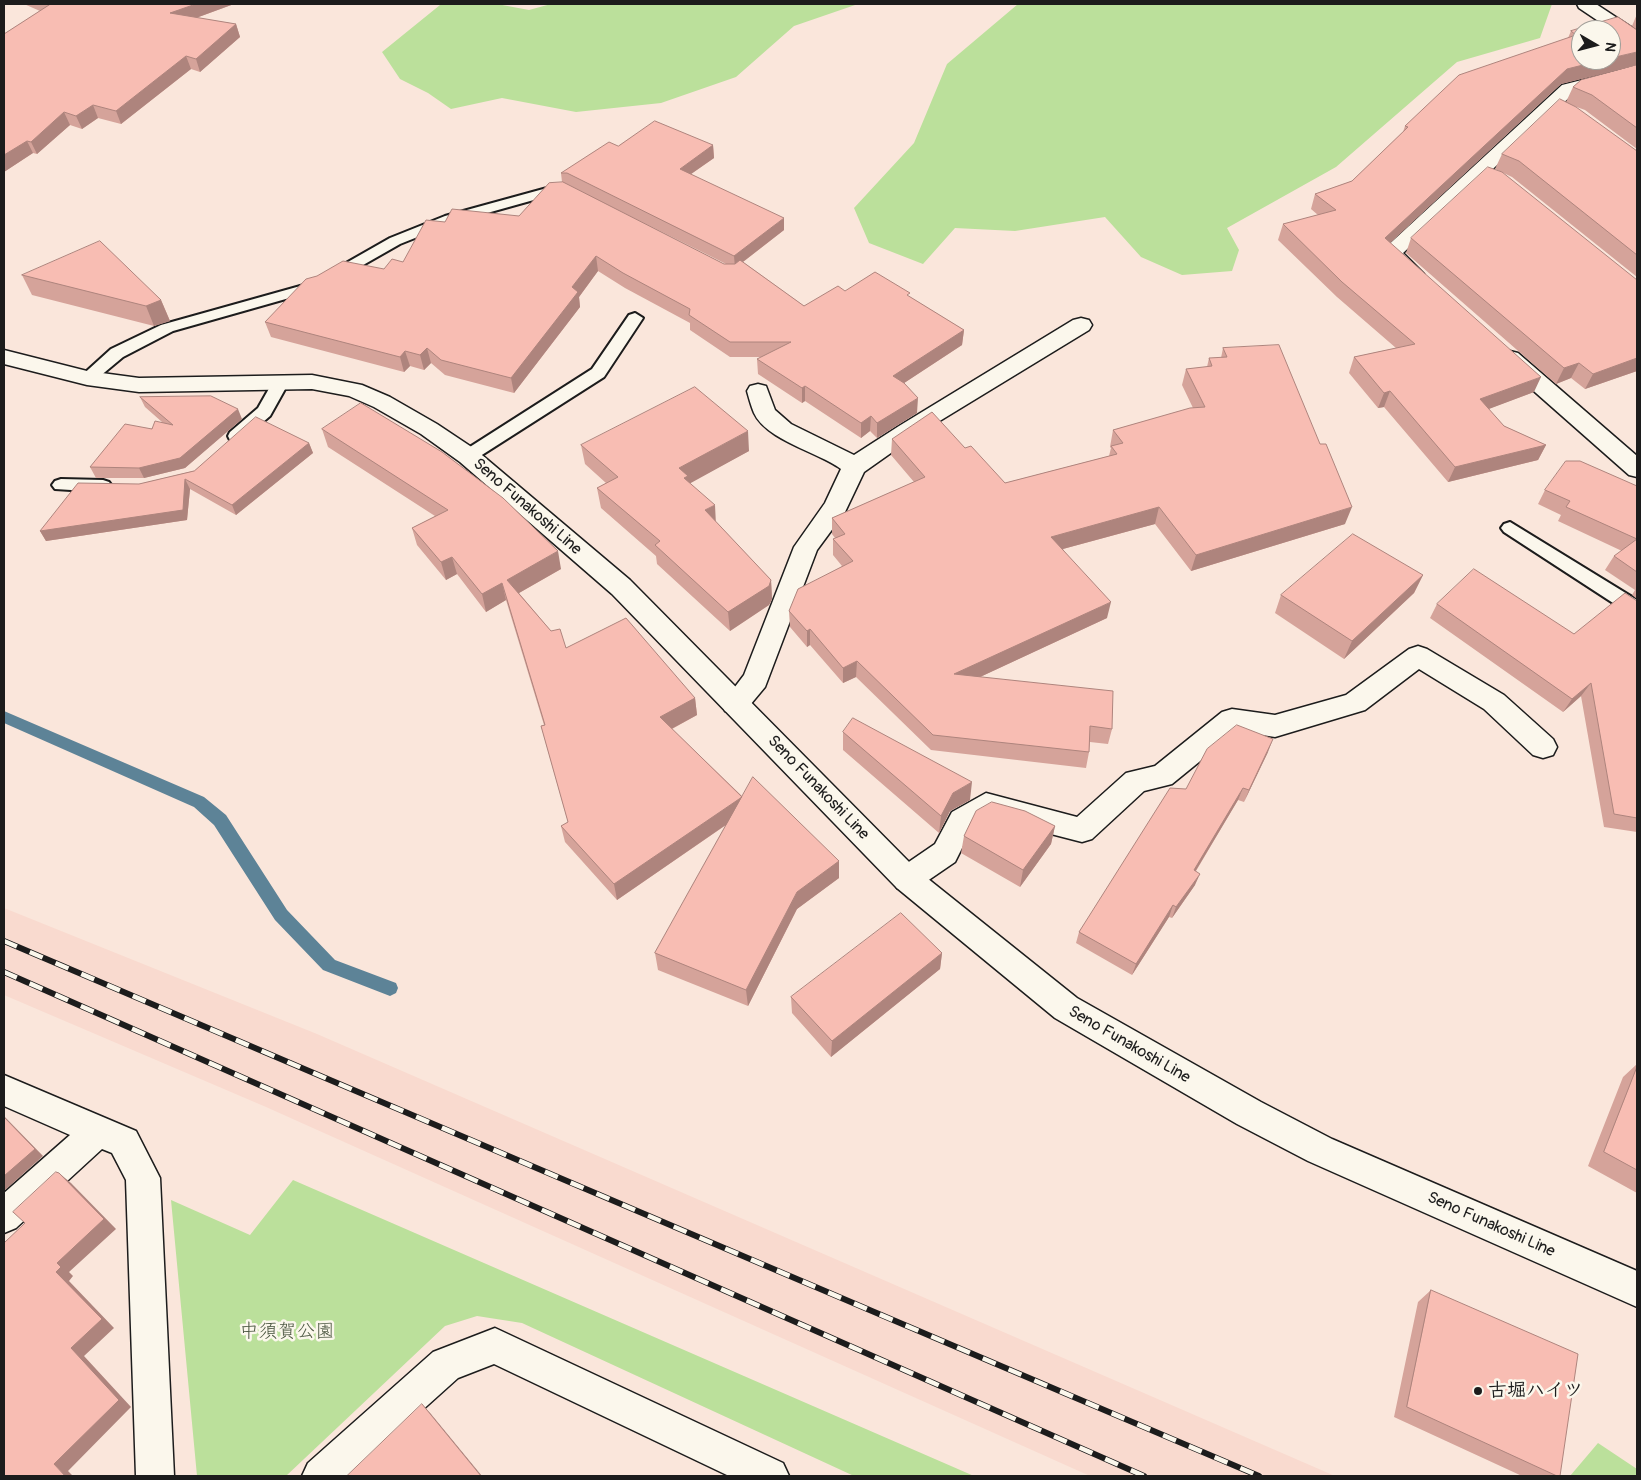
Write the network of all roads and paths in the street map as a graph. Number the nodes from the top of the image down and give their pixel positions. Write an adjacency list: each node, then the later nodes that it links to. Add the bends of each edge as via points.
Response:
1 (1585, 4): 2 (street)
2 (1637, 39)
3 (1637, 71): 5 (street, via 1568,90 1560,109 1488,175 1391,253)
4 (577, 195): 10 (lane, via 568,191 547,192 450,219 395,241 316,286 167,328 117,353)
5 (1427, 285)
6 (635, 318): 16 (lane, via 598,373)
7 (1081, 325): 17 (street)
8 (1493, 343): 15 (street)
9 (4, 357): 10 (street, Seno Funakoshi Line)
10 (87, 378): 11 (street, Seno Funakoshi Line, via 139,385)
11 (281, 382): 14 (lane, via 264,412); 16 (street, Seno Funakoshi Line, via 312,382 354,390 429,429)
12 (758, 391): 17 (street, via 765,413 784,429 839,456)
13 (1637, 440): 15 (street)
14 (221, 450)
15 (1617, 452): 18 (street)
16 (468, 456): 23 (street, Seno Funakoshi Line, via 621,587)
17 (854, 467): 23 (street, via 836,506 806,547 768,640 756,680)
18 (1637, 469)
19 (61, 485): 20 (lane)
20 (116, 486)
21 (1510, 528): 22 (lane)
22 (1637, 609)
23 (735, 704): 25 (street, Seno Funakoshi Line)
24 (1543, 746): 25 (street, via 1494,702 1418,656 1355,703 1275,726 1232,720 1162,776 1136,781 1082,830 986,805 962,820 945,853)
25 (907, 879): 29 (street, Seno Funakoshi Line, via 1066,1008 1216,1095 1320,1150)
26 (4, 1090): 27 (street)
27 (98, 1131): 28 (street); 30 (street, via 124,1142 143,1178)
28 (4, 1216)
29 (1637, 1289)
30 (155, 1476)
31 (321, 1476): 32 (street, via 446,1365 495,1346)
32 (770, 1476)

